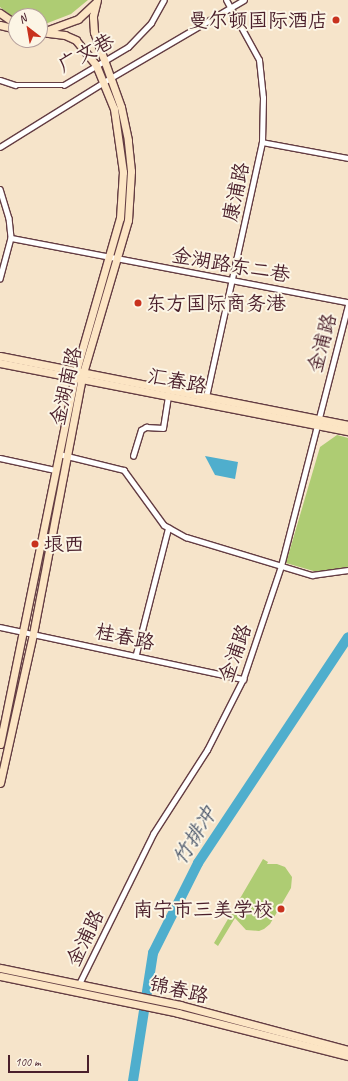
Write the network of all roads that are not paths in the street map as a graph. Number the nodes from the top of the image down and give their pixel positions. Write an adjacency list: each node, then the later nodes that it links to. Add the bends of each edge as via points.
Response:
1 (97, 0): 6 (main road, via 78,19); 8 (main road, 金湖南路, via 93,23 96,42)
2 (164, 0): 8 (street, 广文巷, via 151,23 128,47)
3 (226, 0): 5 (street, 康浦路)
4 (244, 0): 5 (street)
5 (231, 8): 10 (street); 13 (street, 康浦路, via 259,60 263,98)
6 (48, 30)
7 (48, 33): 9 (main road, 金湖南路, via 76,40)
8 (104, 62): 9 (street, 广文巷); 10 (main road, 金湖南路)
9 (96, 65): 11 (street, 广文巷, via 64,84 14,85); 12 (main road, 金湖南路)
10 (111, 79): 12 (street); 18 (main road, 金湖南路, via 121,107 131,172 128,220)
11 (0, 80)
12 (104, 82): 14 (street); 18 (main road, 金湖南路, via 114,109 123,172 120,218)
13 (262, 142): 15 (street); 20 (street, 康浦路)
14 (0, 147)
15 (348, 158)
16 (0, 189): 17 (street, via 10,218)
17 (12, 238): 18 (street, 金湖路东二巷); 19 (street)
18 (112, 258): 20 (street, 金湖路东二巷); 25 (main road, 金湖南路)
19 (0, 279)
20 (232, 280): 21 (street, 金湖路东二巷); 27 (street, 康浦路)
21 (348, 302)
22 (348, 305): 28 (street, 金浦路)
23 (0, 356): 25 (main road, 汇春路)
24 (0, 363): 25 (main road, 汇春路)
25 (79, 375): 26 (main road, 汇春路); 27 (main road, 汇春路); 31 (main road, 金湖南路); 32 (main road, 金湖南路)
26 (168, 395): 28 (main road, 汇春路); 33 (street, via 163,428 146,427 141,430)
27 (206, 397): 28 (main road, 汇春路)
28 (316, 421): 29 (main road, 汇春路); 30 (main road, 汇春路); 37 (street, 金浦路)
29 (348, 425)
30 (348, 431)
31 (59, 454): 32 (street); 35 (main road, 金湖南路)
32 (67, 456): 36 (street, via 124,470); 41 (main road, 金湖南路)
33 (133, 456)
34 (0, 458): 35 (street)
35 (55, 470): 40 (main road, 金湖南路)
36 (168, 528): 37 (street, via 186,537); 42 (street)
37 (281, 566): 38 (street, via 312,575); 43 (street, 金浦路)
38 (348, 570)
39 (0, 627): 40 (street, 桂春路)
40 (25, 633): 41 (street, 桂春路); 45 (main road, 金湖南路)
41 (33, 634): 42 (street, 桂春路); 47 (main road, 金湖南路)
42 (136, 654): 43 (street, 桂春路)
43 (243, 679): 50 (street, 金浦路, via 207,750 153,834)
44 (0, 707): 45 (street)
45 (8, 709): 46 (main road, 金湖南路)
46 (0, 744)
47 (0, 784)
48 (0, 968): 50 (main road, 锦春路)
49 (0, 976): 52 (main road, 锦春路, via 178,1013)
50 (79, 984): 51 (main road, 锦春路, via 180,1005)
51 (348, 1050)
52 (348, 1056)

